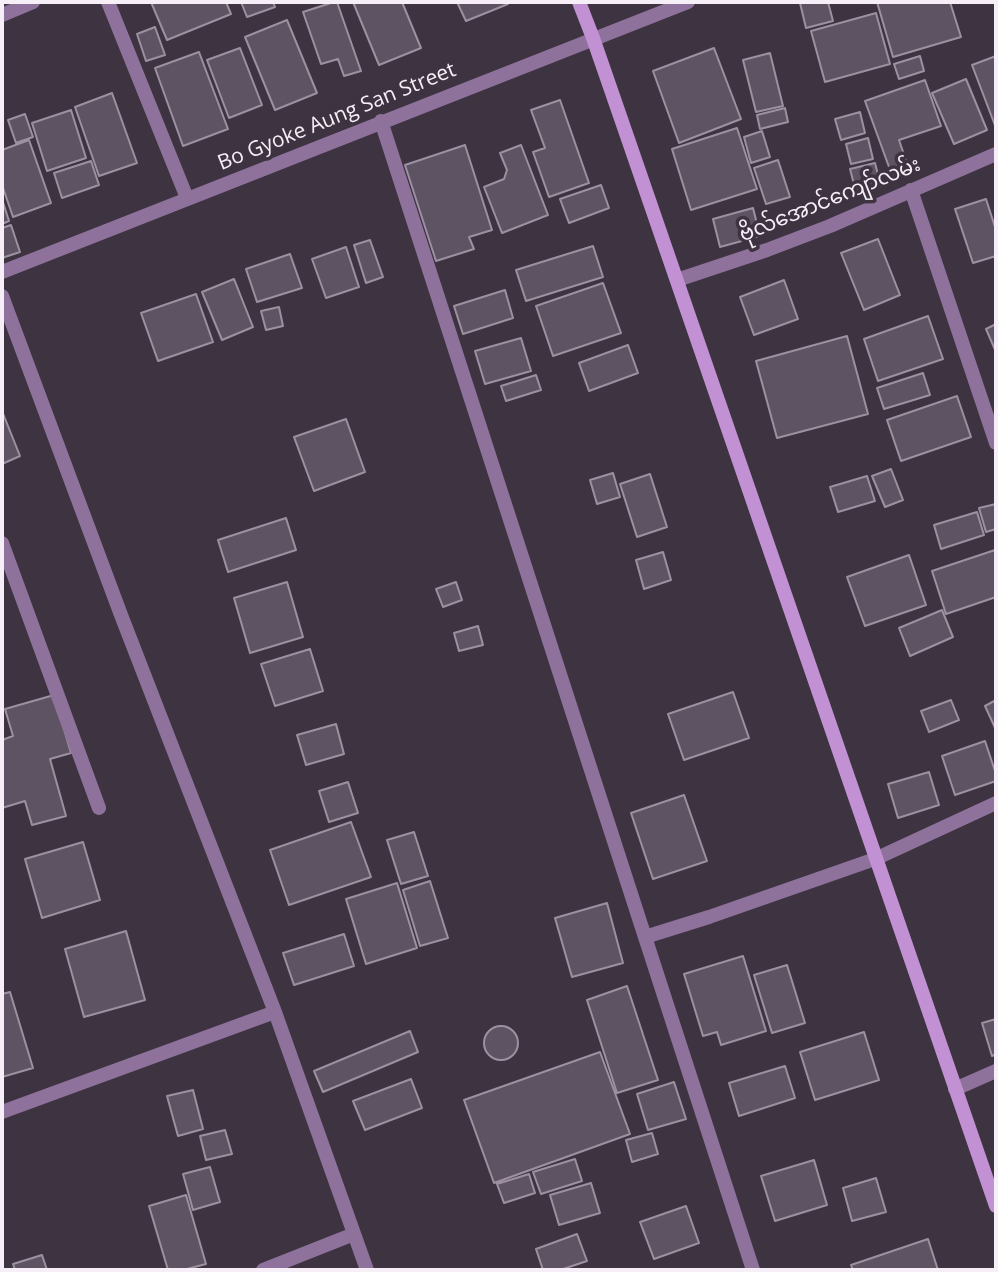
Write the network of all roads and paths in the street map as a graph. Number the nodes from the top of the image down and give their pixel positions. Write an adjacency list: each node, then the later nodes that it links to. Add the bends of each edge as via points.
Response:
1 (33, 2): 5 (street)
2 (108, 2): 10 (street)
3 (579, 2): 6 (street)
4 (688, 2): 6 (street, Bo Gyoke Aung San Street)
5 (2, 15)
6 (593, 38): 7 (street, Bo Gyoke Aung San Street); 12 (street)
7 (382, 121): 10 (street, Bo Gyoke Aung San Street); 19 (street)
8 (996, 154): 9 (street, ဗိုလ်အောင်ကျော်လမ်း)
9 (911, 190): 12 (street, ဗိုလ်အောင်ကျော်လမ်း, via 830,226); 14 (street)
10 (187, 198): 11 (street, Bo Gyoke Aung San Street)
11 (2, 272)
12 (677, 281): 18 (street)
13 (2, 296): 20 (street)
14 (996, 443)
15 (2, 543): 17 (street)
16 (996, 803): 18 (street)
17 (99, 808)
18 (875, 859): 19 (street); 22 (street)
19 (645, 937): 28 (street)
20 (275, 1012): 23 (street); 25 (street)
21 (996, 1070): 22 (street)
22 (955, 1089): 24 (street)
23 (2, 1112)
24 (996, 1206)
25 (354, 1234): 26 (street); 27 (street)
26 (262, 1270)
27 (367, 1270)
28 (753, 1270)

